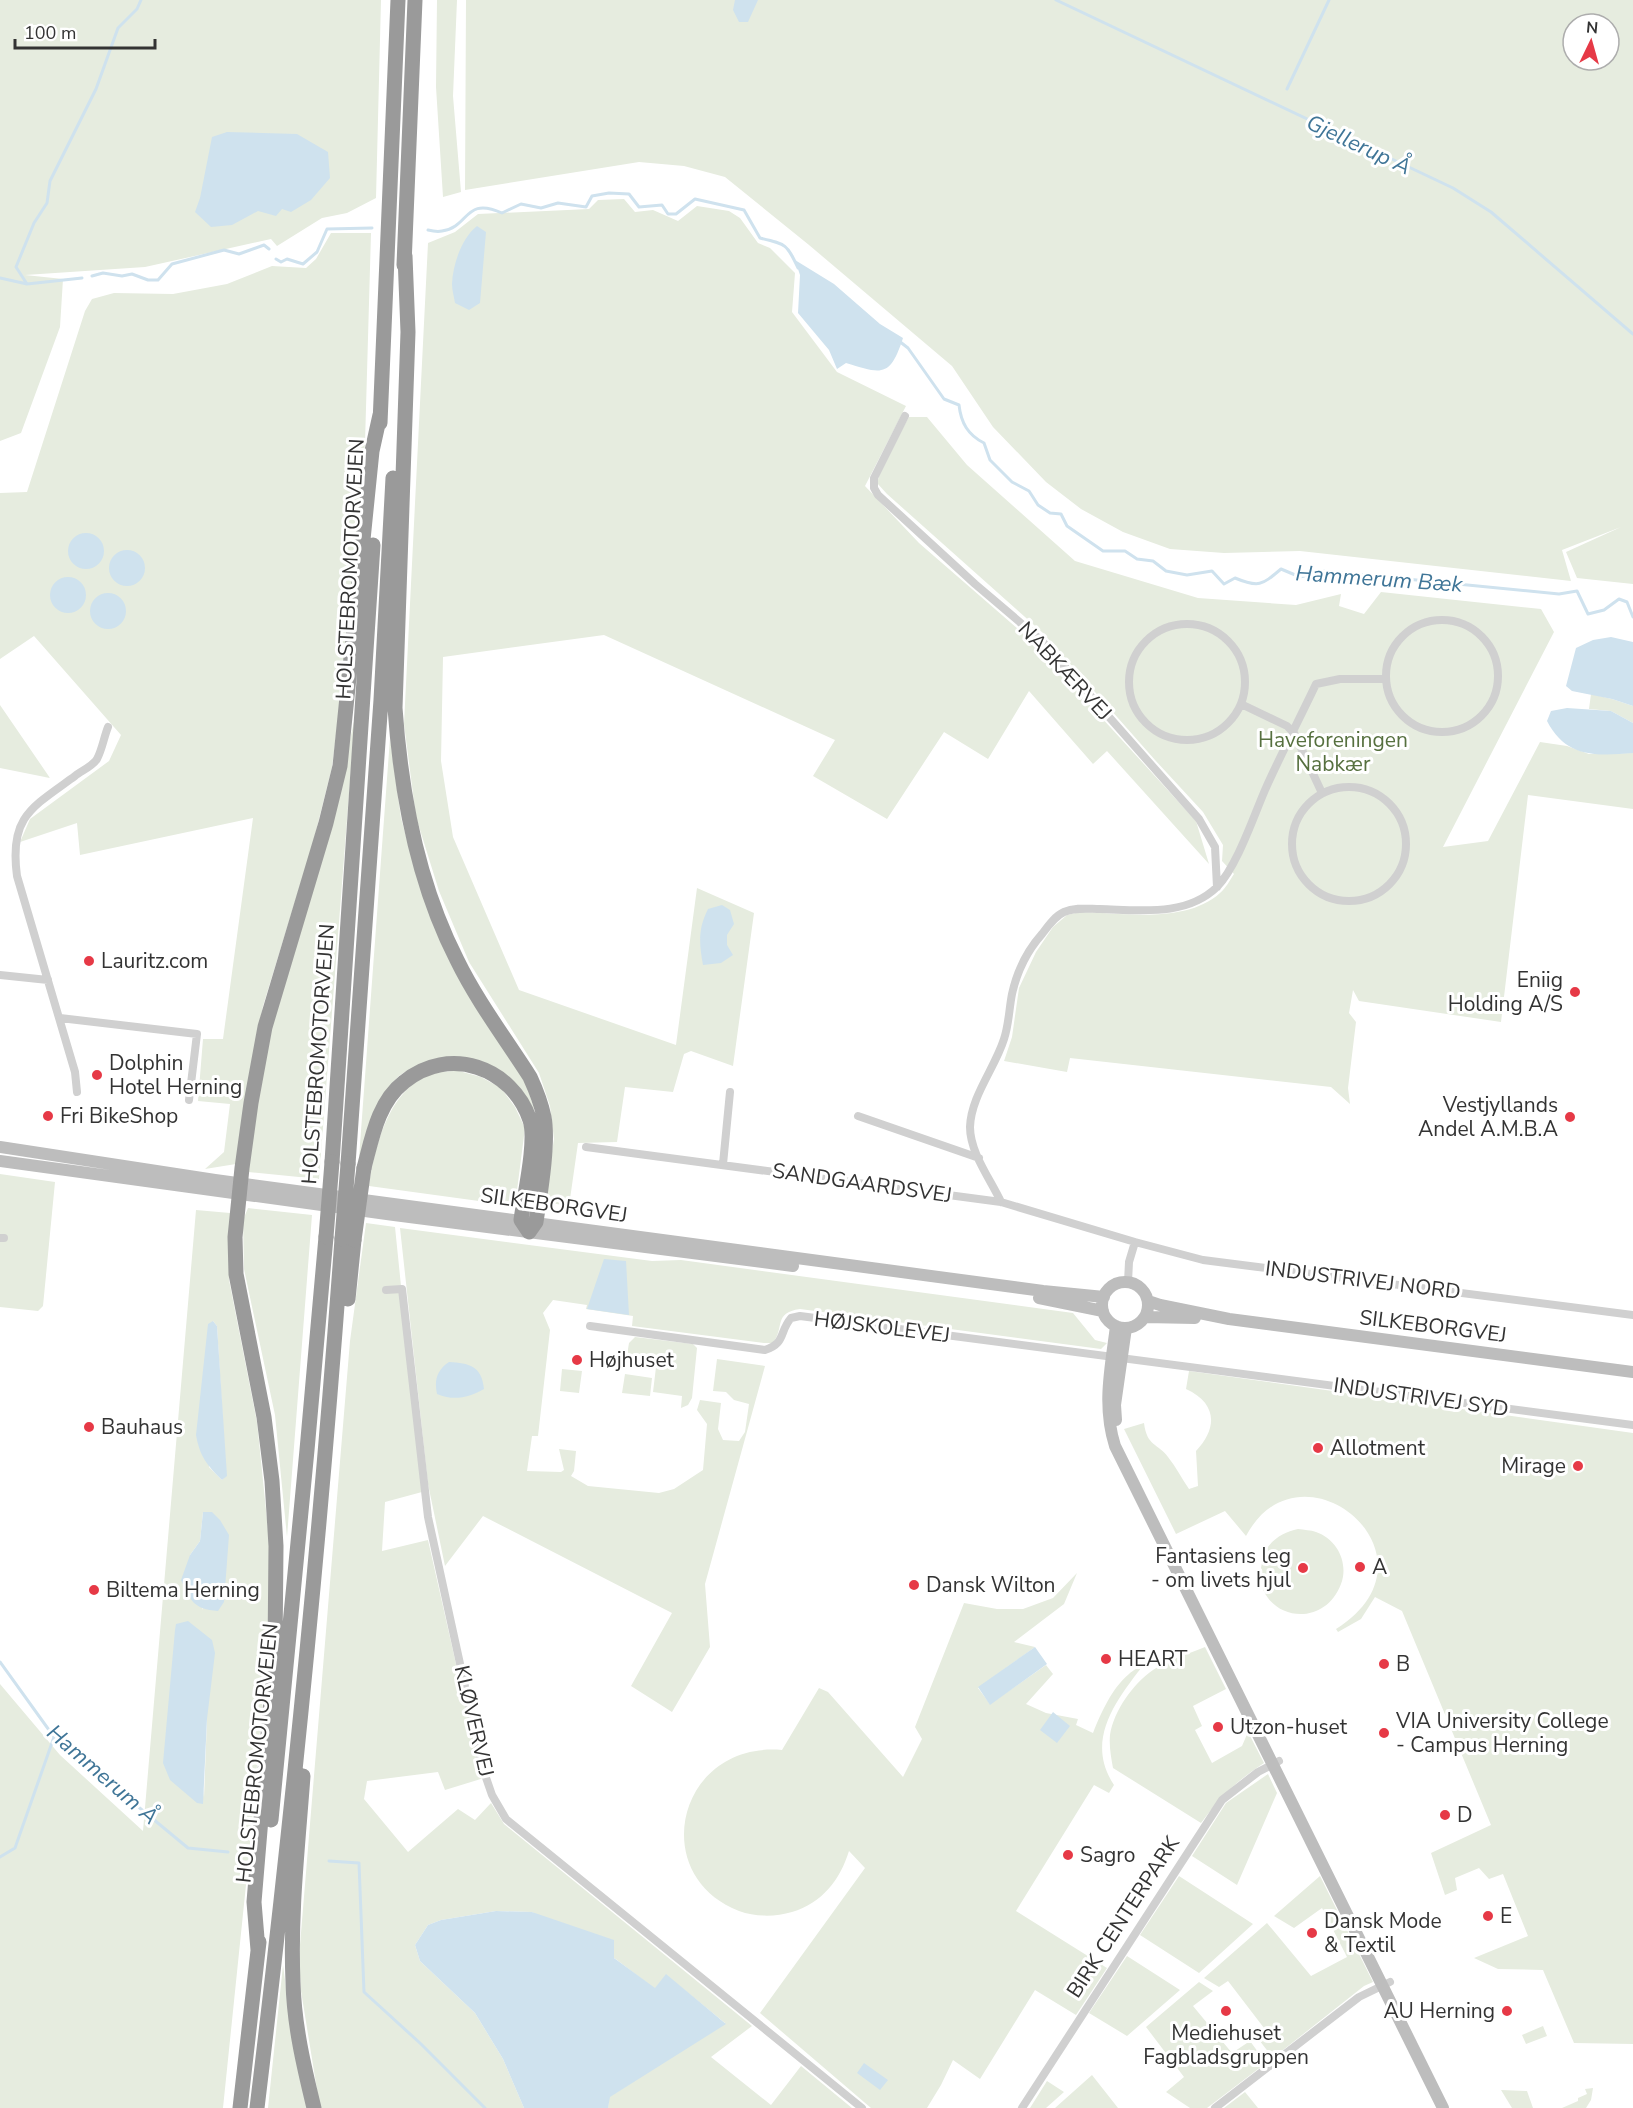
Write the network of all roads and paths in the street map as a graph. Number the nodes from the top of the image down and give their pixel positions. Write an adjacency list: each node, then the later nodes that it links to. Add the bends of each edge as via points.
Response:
1 (398, 0): 4 (highway, HOLSTEBROMOTORVEJEN)
2 (415, 0): 3 (highway, HOLSTEBROMOTORVEJEN)
3 (405, 256): 26 (highway, via 408,332 395,708 399,756 408,817 439,919 457,960 538,1095 545,1140); 27 (highway, HOLSTEBROMOTORVEJEN, bridge, via 381,700 348,1164)
4 (380, 415): 24 (highway, via 372,451 340,766 265,1027); 44 (highway, HOLSTEBROMOTORVEJEN, bridge, via 332,1162)
5 (905, 416): 11 (street, NABKÆRVEJ, via 874,478 878,495 1042,641 1199,819 1215,847)
6 (1385, 679): 6 (street, via 1399,713 1414,726 1433,732 1453,732 1471,725 1486,712 1496,695 1499,676 1495,656 1485,639 1470,627 1451,620 1413,627 1398,640 1388,657); 9 (street, via 1340,679 1316,684)
7 (1241, 704): 7 (street, via 1230,722 1214,734 1194,740 1174,739 1155,731 1140,717 1131,699 1133,659 1144,642 1160,630 1179,624 1200,625 1219,633 1234,646 1243,664 1246,684); 9 (street)
8 (108, 727): 13 (street, via 96,760 33,806 15,837 16,876)
9 (1294, 733): 10 (street); 11 (street, via 1228,874)
10 (1322, 794): 10 (street, via 1355,787 1372,792 1386,801 1401,822 1406,847 1402,863 1395,878 1367,898 1334,899 1318,892 1296,867 1292,833 1298,817)
11 (1217, 887): 21 (street, via 1192,904 1175,909 1081,908 1064,912 1050,923 1019,969 1004,1038 974,1108 970,1127)
12 (0, 975): 13 (street)
13 (48, 980): 14 (street)
14 (60, 1018): 15 (street, via 75,1072); 17 (street, via 197,1034)
15 (76, 1092)
16 (730, 1092): 23 (street)
17 (189, 1100)
18 (858, 1116): 21 (street)
19 (0, 1147): 24 (main road, SILKEBORGVEJ)
20 (586, 1147): 23 (street, SANDGAARDSVEJ)
21 (979, 1158): 25 (street)
22 (0, 1161): 24 (main road, SILKEBORGVEJ)
23 (723, 1164): 25 (street, SANDGAARDSVEJ)
24 (240, 1188): 26 (main road, SILKEBORGVEJ); 44 (highway, via 236,1275 264,1417 276,1546 275,1651 254,1902)
25 (1001, 1202): 28 (street, SANDGAARDSVEJ)
26 (529, 1225): 27 (highway, bridge, via 530,1120 520,1099 505,1082 485,1069 464,1063 420,1071 403,1082 386,1103 375,1125); 31 (main road, SILKEBORGVEJ); 33 (main road, SILKEBORGVEJ, via 1041,1298)
27 (348, 1239): 42 (highway, HOLSTEBROMOTORVEJEN, via 346,1312 333,1369)
28 (1135, 1242): 29 (street); 34 (street, INDUSTRIVEJ NORD, via 1203,1260)
29 (1128, 1282): 31 (main road, via 1112,1286); 32 (main road, via 1140,1287)
30 (386, 1290): 49 (street, KLØVERVEJ, via 402,1289 428,1517 483,1769 506,1819)
31 (1104, 1297): 33 (main road)
32 (1148, 1300): 35 (main road); 36 (main road, SILKEBORGVEJ)
33 (1103, 1311): 38 (main road)
34 (1633, 1315)
35 (1145, 1317): 36 (main road, SILKEBORGVEJ); 38 (main road, via 1139,1324)
36 (1229, 1318): 40 (main road, SILKEBORGVEJ)
37 (590, 1326): 39 (street, HØJSKOLEVEJ, via 765,1350 776,1347 791,1318 800,1316)
38 (1121, 1327): 39 (main road)
39 (1117, 1357): 41 (street, INDUSTRIVEJ SYD); 43 (main road, via 1115,1405 1122,1445)
40 (1633, 1372)
41 (1633, 1425)
42 (310, 1612): 47 (highway, HOLSTEBROMOTORVEJEN); 48 (highway, via 312,1665 292,1929 301,2054)
43 (1276, 1763): 45 (main road); 50 (street, BIRK CENTERPARK, via 1222,1800)
44 (258, 1950): 46 (highway, HOLSTEBROMOTORVEJEN)
45 (1386, 1984): 51 (street, via 1359,1997); 52 (main road); 53 (main road)
46 (240, 2108)
47 (257, 2108)
48 (314, 2108)
49 (862, 2108)
50 (1022, 2108)
51 (1215, 2108)
52 (1443, 2108)
53 (1452, 2108)

